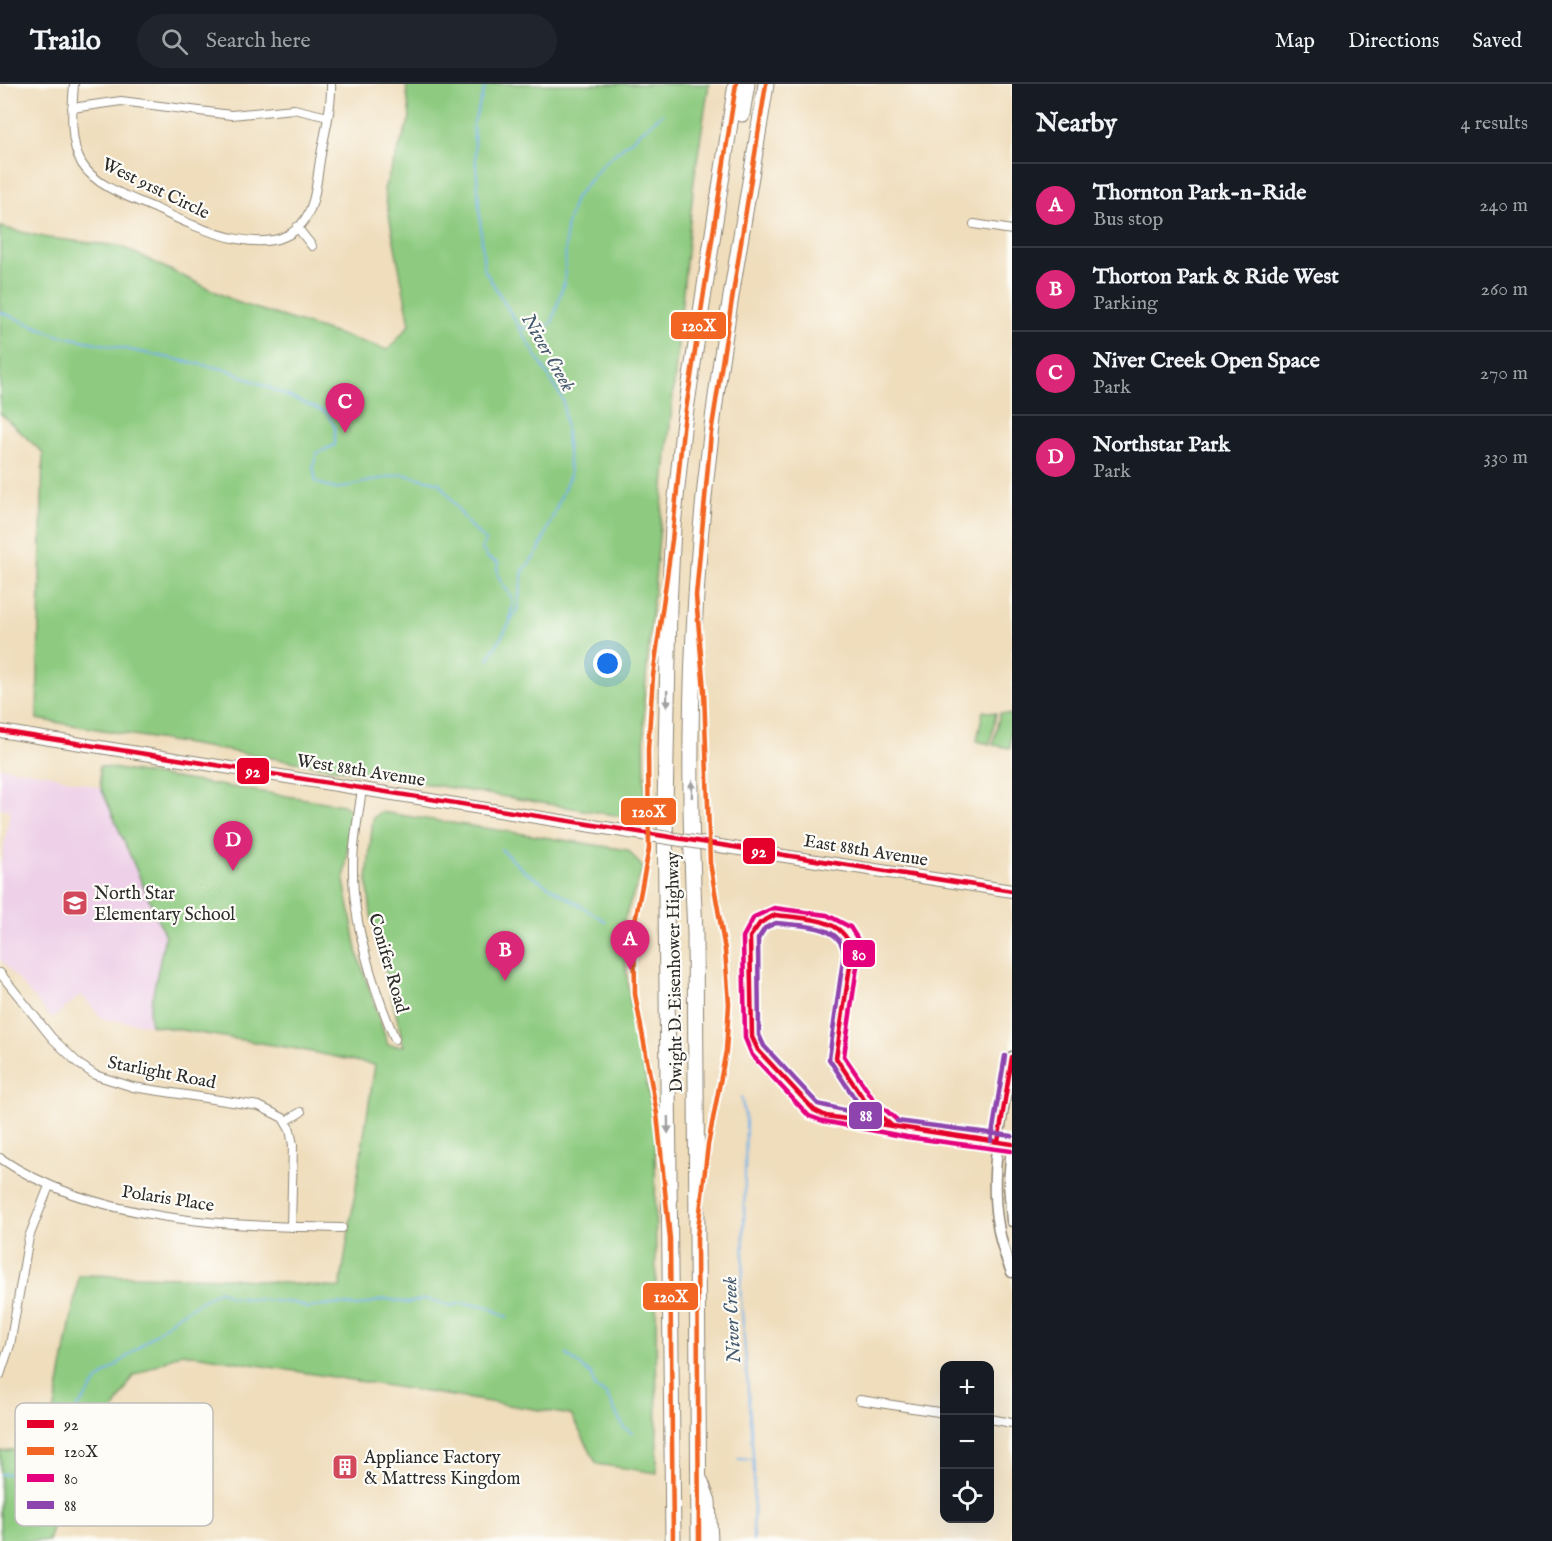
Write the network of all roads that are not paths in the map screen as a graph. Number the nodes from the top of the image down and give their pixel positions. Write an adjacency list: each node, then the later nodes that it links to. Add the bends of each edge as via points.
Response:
1 (75, 84): 6 (street, West 91st Circle)
2 (331, 84): 7 (street)
3 (736, 84): 12 (highway, Dwight D. Eisenhower Highway, via 681,452)
4 (747, 84): 12 (highway, via 701,374 677,608)
5 (767, 84): 15 (highway, Dwight D. Eisenhower Highway, one-way to 5, via 703,505 718,381)
6 (72, 108): 7 (street, via 120,101 231,115 294,109); 9 (street, West 91st Circle, via 81,163 109,187 199,229 246,241 272,240)
7 (328, 117): 9 (street, via 311,207)
8 (974, 224): 10 (street)
9 (297, 227): 11 (street)
10 (1012, 230)
11 (312, 246)
12 (668, 640): 34 (highway, Dwight D. Eisenhower Highway, one-way to 34, via 665,807)
13 (0, 731): 14 (main road, West 88th Avenue)
14 (362, 788): 15 (main road, West 88th Avenue, bridge); 18 (street, Conifer Road, via 353,855 355,904 365,950)
15 (685, 844): 16 (main road, East 88th Avenue, bridge); 35 (highway, Dwight D. Eisenhower Highway, via 695,943); 38 (highway)
16 (1012, 891)
17 (0, 973): 21 (street, Starlight Road, via 52,1038 95,1075 133,1087 259,1106)
18 (395, 1039)
19 (1012, 1057): 28 (street, via 993,1180 998,1228)
20 (301, 1112): 21 (street)
21 (286, 1121): 26 (street, via 293,1145)
22 (1012, 1144): 25 (street)
23 (0, 1158): 24 (street, Polaris Place)
24 (50, 1186): 26 (street, Polaris Place, via 123,1208 233,1224); 29 (street, via 27,1245 10,1345)
25 (1012, 1221)
26 (291, 1227): 27 (street, Polaris Place)
27 (342, 1228)
28 (1012, 1272)
29 (0, 1375)
30 (860, 1400): 31 (street)
31 (940, 1412)
32 (994, 1420): 33 (street)
33 (1012, 1423)
34 (672, 1454): 36 (highway); 37 (highway, Dwight D. Eisenhower Highway)
35 (697, 1472): 39 (highway, Dwight D. Eisenhower Highway); 40 (highway, via 708,1501)
36 (665, 1541)
37 (673, 1541)
38 (689, 1541)
39 (699, 1541)
40 (711, 1541)

